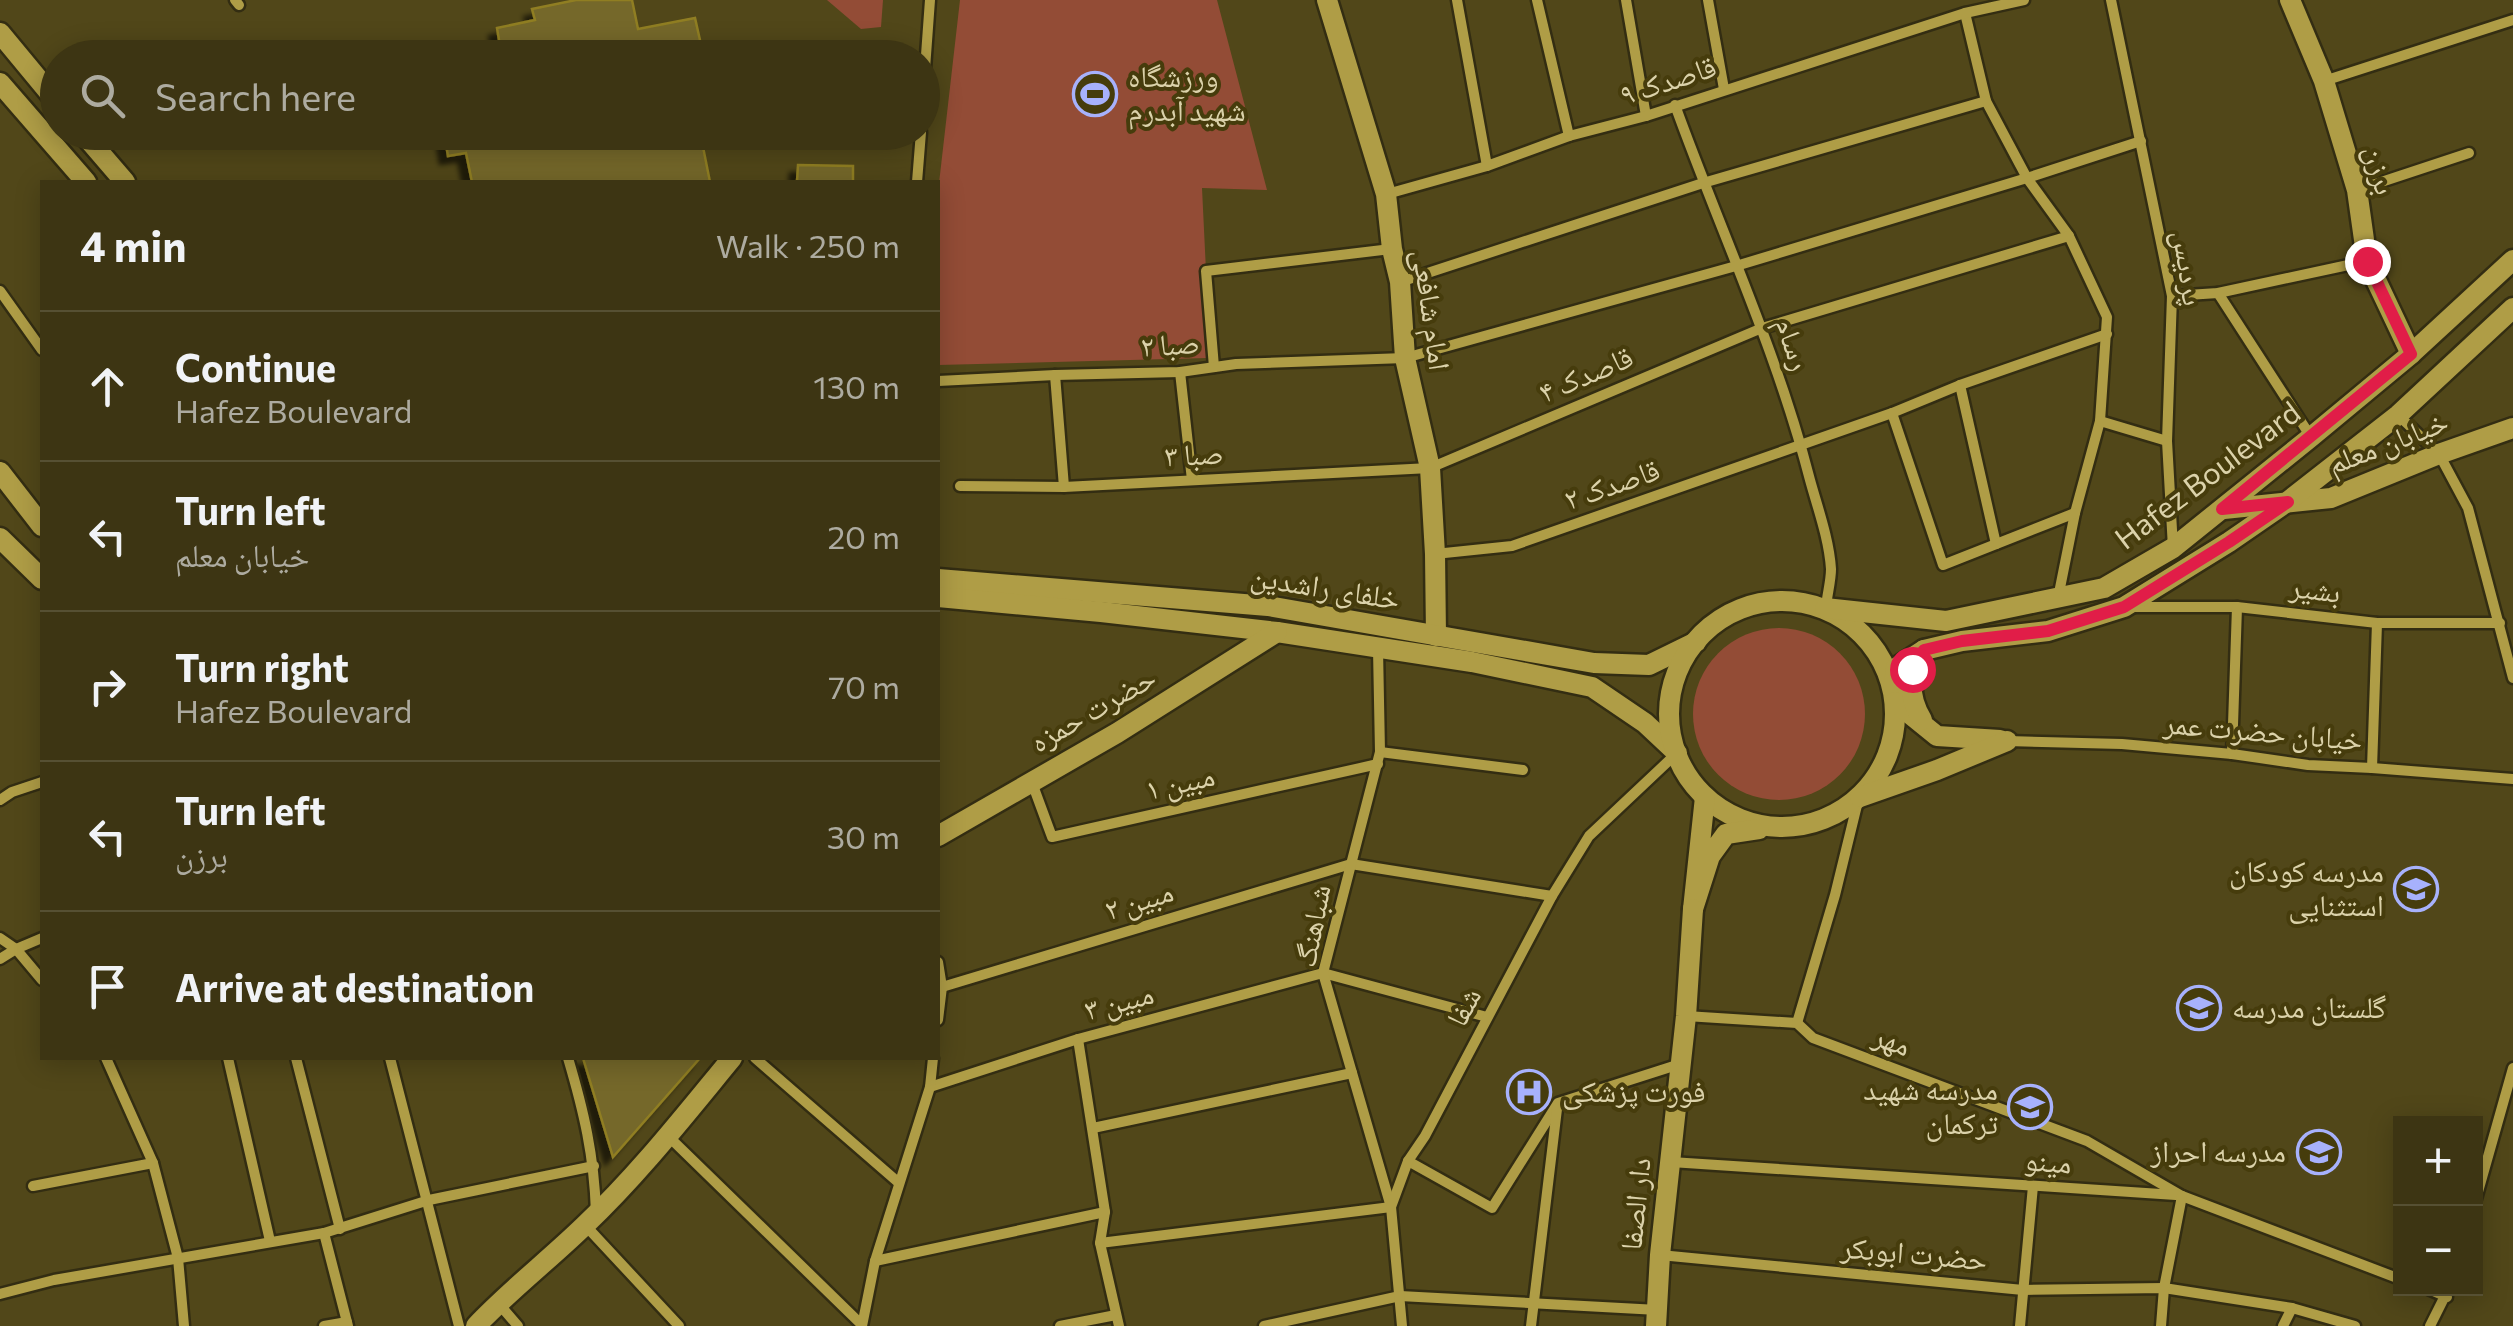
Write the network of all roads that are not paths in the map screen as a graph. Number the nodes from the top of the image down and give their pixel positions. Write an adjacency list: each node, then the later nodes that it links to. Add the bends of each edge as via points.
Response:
1 (930, 0): 13 (street)
2 (1327, 0): 35 (main road, امام شافعی)
3 (1457, 0): 28 (street)
4 (1538, 0): 22 (street)
5 (1626, 0): 20 (street)
6 (1708, 0): 16 (street)
7 (2024, 0): 10 (street, قاصدک ۹)
8 (2112, 0): 23 (street, پردیس)
9 (2290, 0): 15 (main road, برزن)
10 (1965, 13): 16 (street, قاصدک ۹); 18 (street)
11 (2513, 20): 15 (street)
12 (0, 33): 14 (main road)
13 (927, 40)
14 (40, 81)
15 (2324, 81): 34 (main road, برزن)
16 (1724, 89): 19 (street, قاصدک ۹)
17 (3, 93): 21 (main road)
18 (1986, 101): 29 (street); 33 (street)
19 (1674, 106): 20 (street, قاصدک ۹); 33 (street, رسام)
20 (1646, 116): 22 (street, قاصدک ۹)
21 (40, 133)
22 (1569, 136): 28 (street, قاصدک ۹)
23 (2141, 141): 29 (street, صبا ۲); 44 (street, پردیس)
24 (56, 150): 30 (main road)
25 (97, 150): 31 (main road)
26 (920, 150): 32 (street)
27 (2469, 153): 34 (street)
28 (1488, 166): 35 (street, قاصدک ۹)
29 (2027, 178): 36 (street); 40 (street, صبا ۲)
30 (84, 180)
31 (122, 180)
32 (917, 180)
33 (1703, 184): 40 (street, رسام); 41 (street)
34 (2357, 190): 39 (main road, برزن)
35 (1386, 194): 37 (main road, امام شافعی)
36 (2069, 236): 46 (street, قاصدک ۴); 47 (street, via 2107,317)
37 (1392, 249): 41 (main road, امام شافعی); 51 (street, via 1206,271)
38 (2513, 260): 49 (main road, Hafez Boulevard)
39 (2367, 261): 43 (street); 49 (main road, برزن)
40 (1736, 266): 46 (street, رسام); 50 (street, صبا ۲)
41 (1400, 282): 50 (main road, امام شافعی)
42 (0, 291): 48 (street)
43 (2218, 292): 44 (street); 60 (street)
44 (2172, 296): 61 (street, پردیس)
45 (2513, 308): 57 (main road, Hafez Boulevard)
46 (1762, 328): 62 (street, رسام); 64 (street, قاصدک ۴)
47 (2106, 334): 55 (street, قاصدک ۲); 58 (street)
48 (40, 347)
49 (2411, 354): 60 (main road, Hafez Boulevard)
50 (1405, 358): 51 (street, صبا ۲); 64 (main road, امام شافعی)
51 (1214, 368): 52 (street, صبا ۲)
52 (1180, 372): 53 (street, صبا ۲); 66 (street)
53 (1055, 375): 54 (street, صبا ۲); 68 (street)
54 (940, 381)
55 (1960, 385): 56 (street, قاصدک ۲); 74 (street)
56 (1892, 413): 62 (street, قاصدک ۲); 74 (street, via 1943,564)
57 (2398, 415): 63 (street); 69 (main road, Hafez Boulevard)
58 (2100, 421): 61 (street); 71 (street)
59 (2513, 428): 63 (main road, خیابان معلم)
60 (2312, 438): 70 (main road, Hafez Boulevard)
61 (2167, 441): 75 (street, پردیس)
62 (1802, 446): 76 (street, قاصدک ۲, via 1512,546); 83 (street, رسام, via 1828,549)
63 (2439, 454): 69 (main road, خیابان معلم, via 2331,498); 85 (street, via 2468,508)
64 (1430, 468): 66 (street, صبا ۳); 76 (main road, امام شافعی)
65 (0, 472): 72 (main road)
66 (1192, 480): 68 (street, صبا ۳)
67 (960, 486): 68 (street, صبا ۳)
68 (1064, 487)
69 (2288, 502): 70 (main road, خیابان معلم); 81 (main road, Hafez Boulevard)
70 (2222, 509): 75 (main road, Hafez Boulevard)
71 (2075, 513): 74 (street); 80 (street)
72 (40, 523)
73 (0, 538): 77 (main road)
74 (1996, 544)
75 (2173, 548): 80 (main road, Hafez Boulevard, via 2104,588)
76 (1435, 554): 87 (main road, امام شافعی)
77 (40, 578)
78 (940, 579): 87 (main road, خلفای راشدین, via 1268,606)
79 (940, 598): 86 (main road, خلفای راشدین)
80 (2058, 599): 83 (main road, Hafez Boulevard, via 1946,621)
81 (2124, 607): 82 (street, بشیر); 90 (main road, Hafez Boulevard, via 2048,631)
82 (2237, 607): 84 (street, بشیر); 96 (street)
83 (1825, 608): 88 (main road, via 1763,602 1726,616); 92 (main road, via 1873,646)
84 (2376, 623): 85 (street, بشیر); 98 (street)
85 (2500, 623): 91 (street)
86 (1276, 632): 89 (main road, خلفای راشدین); 101 (main road, حضرت حمزه)
87 (1436, 636): 88 (main road, خلفای راشدین, via 1594,663 1649,665)
88 (1696, 642): 95 (main road, via 1682,662 1670,707)
89 (1378, 650): 95 (main road, خلفای راشدین, via 1592,687); 97 (street, شباهنگ)
90 (1924, 650): 92 (main road, via 1896,668); 93 (main road, via 1912,669 1914,706)
91 (2513, 678)
92 (1894, 696): 93 (main road); 104 (main road, via 1890,751)
93 (1938, 736): 94 (main road)
94 (2007, 741): 96 (street, خیابان حضرت عمر); 104 (main road)
95 (1677, 753): 103 (main road); 109 (street, شفا, via 1589,836)
96 (2232, 754): 98 (street, خیابان حضرت عمر)
97 (1379, 758): 99 (street); 101 (street, مبین ۱, via 1052,837); 108 (street, شباهنگ)
98 (2372, 768): 100 (street, خیابان حضرت عمر)
99 (1523, 770)
100 (2513, 779)
101 (1032, 780): 107 (main road, حضرت حمزه)
102 (40, 783): 105 (street)
103 (1706, 797): 106 (main road, via 1738,818); 110 (main road)
104 (1858, 798): 106 (main road, via 1824,820); 122 (street)
105 (0, 800)
106 (1775, 827): 110 (main road, via 1726,834 1710,856)
107 (940, 835)
108 (1351, 864): 109 (street); 115 (street, شباهنگ); 118 (street, مبین ۲)
109 (1552, 896): 121 (street, شفا)
110 (1693, 908): 120 (main road, دار الصفا)
111 (0, 938): 113 (street)
112 (40, 939): 113 (street)
113 (16, 949): 114 (street); 117 (street)
114 (0, 959)
115 (1323, 973): 121 (street); 123 (street, مبین ۳); 133 (street, شباهنگ)
116 (940, 974): 118 (street)
117 (40, 978)
118 (942, 987): 119 (street)
119 (940, 1004)
120 (1686, 1016): 122 (street, مهر); 132 (main road, دار الصفا)
121 (1487, 1017): 139 (street, شفا)
122 (1796, 1022): 147 (street, مهر, via 1814,1038 2086,1141)
123 (1078, 1040): 135 (street, مبین ۳); 137 (street)
124 (107, 1060): 141 (street)
125 (228, 1060): 154 (street)
126 (297, 1060): 152 (street)
127 (391, 1060): 148 (street)
128 (569, 1060): 142 (street)
129 (730, 1060): 138 (main road)
130 (757, 1060): 144 (street)
131 (933, 1060): 135 (street)
132 (1680, 1064): 136 (street); 140 (main road, دار الصفا)
133 (1352, 1073): 137 (street); 149 (street, شباهنگ)
134 (2512, 1073): 143 (street)
135 (930, 1087): 144 (street)
136 (1558, 1104): 139 (street, via 1492,1208); 166 (street)
137 (1093, 1128): 150 (street)
138 (667, 1136): 151 (main road); 171 (street)
139 (1408, 1161): 149 (street, شفا)
140 (1671, 1162): 146 (street, مینو); 156 (main road, دار الصفا)
141 (153, 1163): 145 (street); 157 (street)
142 (594, 1166): 148 (street); 151 (street)
143 (2483, 1174)
144 (899, 1183): 158 (street)
145 (33, 1186)
146 (2033, 1186): 147 (street, مینو); 161 (street)
147 (2182, 1196): 159 (street); 160 (street)
148 (428, 1200): 152 (street); 174 (street)
149 (1392, 1206): 155 (street); 163 (street, شفا)
150 (1105, 1212): 155 (street); 158 (street)
151 (591, 1219): 165 (main road); 177 (street)
152 (340, 1229): 153 (street)
153 (324, 1232): 154 (street); 170 (street)
154 (270, 1242): 157 (street)
155 (1100, 1242): 169 (street)
156 (1660, 1256): 161 (street, حضرت ابوبکر); 168 (main road, دار الصفا)
157 (178, 1258): 162 (street); 172 (street)
158 (876, 1260): 171 (street)
159 (2393, 1276)
160 (2164, 1288): 161 (street, حضرت ابوبکر); 167 (street, حضرت ابوبکر); 183 (street)
161 (2023, 1290): 182 (street)
162 (0, 1294)
163 (1400, 1296): 166 (street); 179 (street); 180 (street, شفا)
164 (2446, 1296): 186 (street)
165 (498, 1302): 175 (main road); 176 (street)
166 (1534, 1304): 168 (street); 181 (street)
167 (2292, 1308): 184 (street); 185 (street, حضرت ابوبکر)
168 (1657, 1318)
169 (1117, 1320): 178 (street)
170 (347, 1324): 173 (street)
171 (862, 1325)
172 (184, 1326)
173 (324, 1326)
174 (459, 1326)
175 (476, 1326)
176 (518, 1326)
177 (680, 1326)
178 (1060, 1326)
179 (1264, 1326)
180 (1402, 1326)
181 (1531, 1326)
182 (2020, 1326)
183 (2161, 1326)
184 (2283, 1326)
185 (2355, 1326)
186 (2430, 1326)

